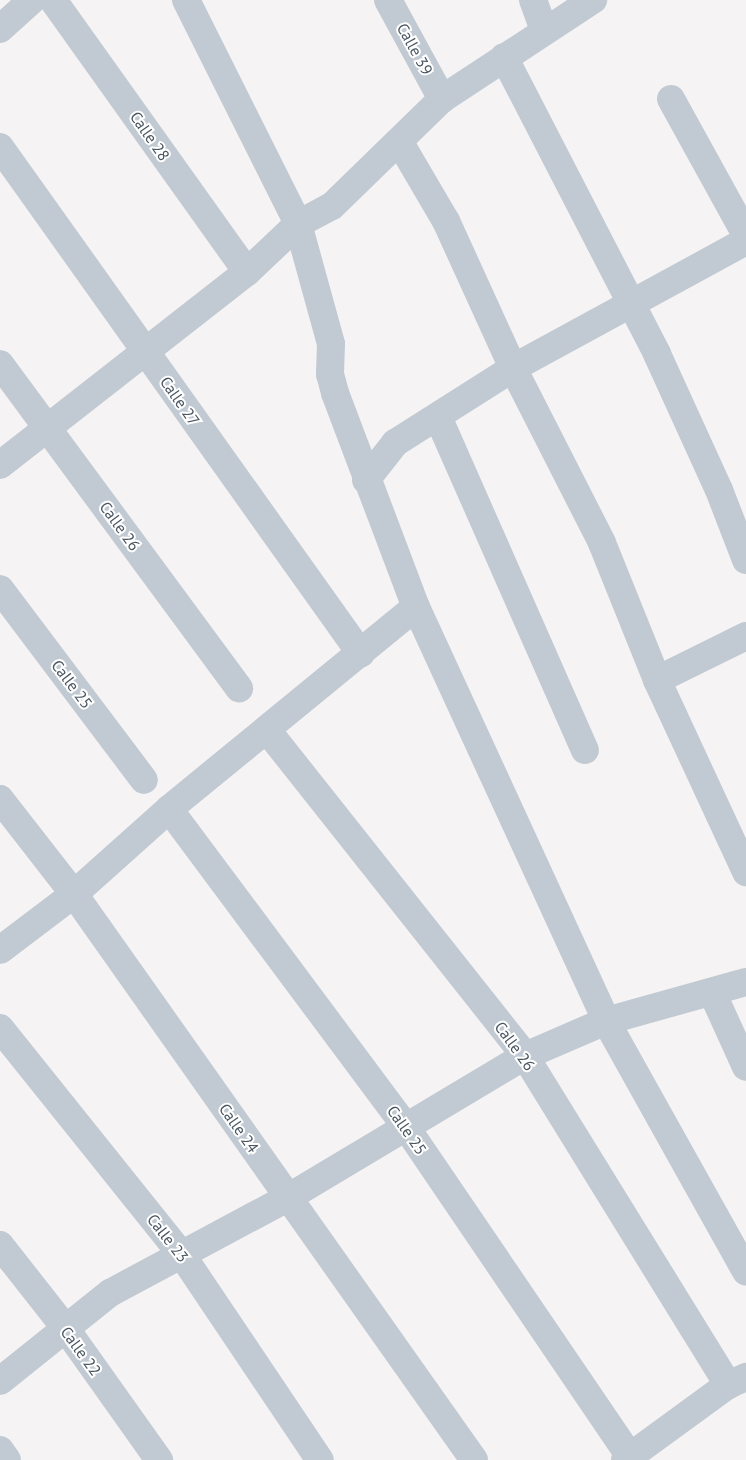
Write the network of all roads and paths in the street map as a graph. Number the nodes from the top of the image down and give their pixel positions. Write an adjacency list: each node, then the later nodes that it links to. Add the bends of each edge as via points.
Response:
1 (32, 0): 7 (street)
2 (54, 0): 17 (street, Calle 28)
3 (186, 0): 14 (street)
4 (388, 0): 10 (street, Calle 39)
5 (533, 0): 8 (street)
6 (593, 0): 8 (street)
7 (0, 29)
8 (544, 31): 9 (street)
9 (504, 57): 10 (street); 18 (street)
10 (442, 99): 12 (street)
11 (671, 99): 15 (street)
12 (399, 142): 14 (street, via 332,206); 21 (street, via 446,221)
13 (0, 147): 19 (street, Calle 27)
14 (298, 224): 17 (street); 25 (street, via 331,344 333,384)
15 (746, 235)
16 (746, 241): 18 (street)
17 (247, 272): 19 (street)
18 (632, 304): 21 (street); 26 (street, via 719,490)
19 (146, 352): 23 (street); 30 (street, Calle 27)
20 (0, 364): 23 (street, Calle 26)
21 (513, 368): 22 (street); 31 (street, via 602,542)
22 (438, 417): 25 (street, via 395,443); 34 (street)
23 (48, 428): 24 (street); 32 (street, Calle 26)
24 (0, 464)
25 (366, 480): 28 (street)
26 (746, 560)
27 (0, 589): 35 (street, Calle 25)
28 (416, 607): 30 (street); 43 (street)
29 (746, 636): 31 (street)
30 (361, 654): 33 (street)
31 (657, 680): 38 (street)
32 (239, 688)
33 (267, 730): 37 (street); 45 (street, Calle 26)
34 (585, 750)
35 (144, 780)
36 (0, 799): 39 (street, Calle 24)
37 (169, 809): 39 (street); 47 (street, Calle 25)
38 (746, 872)
39 (74, 894): 40 (street); 48 (street, Calle 24)
40 (0, 950)
41 (746, 982): 42 (street)
42 (712, 992): 43 (street); 46 (street)
43 (606, 1021): 45 (street); 51 (street)
44 (0, 1028): 50 (street, Calle 23)
45 (525, 1056): 47 (street); 54 (street, Calle 26)
46 (746, 1067)
47 (406, 1127): 48 (street); 56 (street, Calle 25)
48 (289, 1197): 50 (street); 60 (street, Calle 24)
49 (0, 1245): 52 (street, Calle 22)
50 (182, 1255): 52 (street, via 110,1293); 59 (street, Calle 23)
51 (746, 1272)
52 (66, 1329): 53 (street); 58 (street, Calle 22)
53 (0, 1381)
54 (737, 1381): 56 (street)
55 (0, 1450): 57 (street)
56 (629, 1459)
57 (7, 1460)
58 (159, 1460)
59 (320, 1460)
60 (474, 1460)

